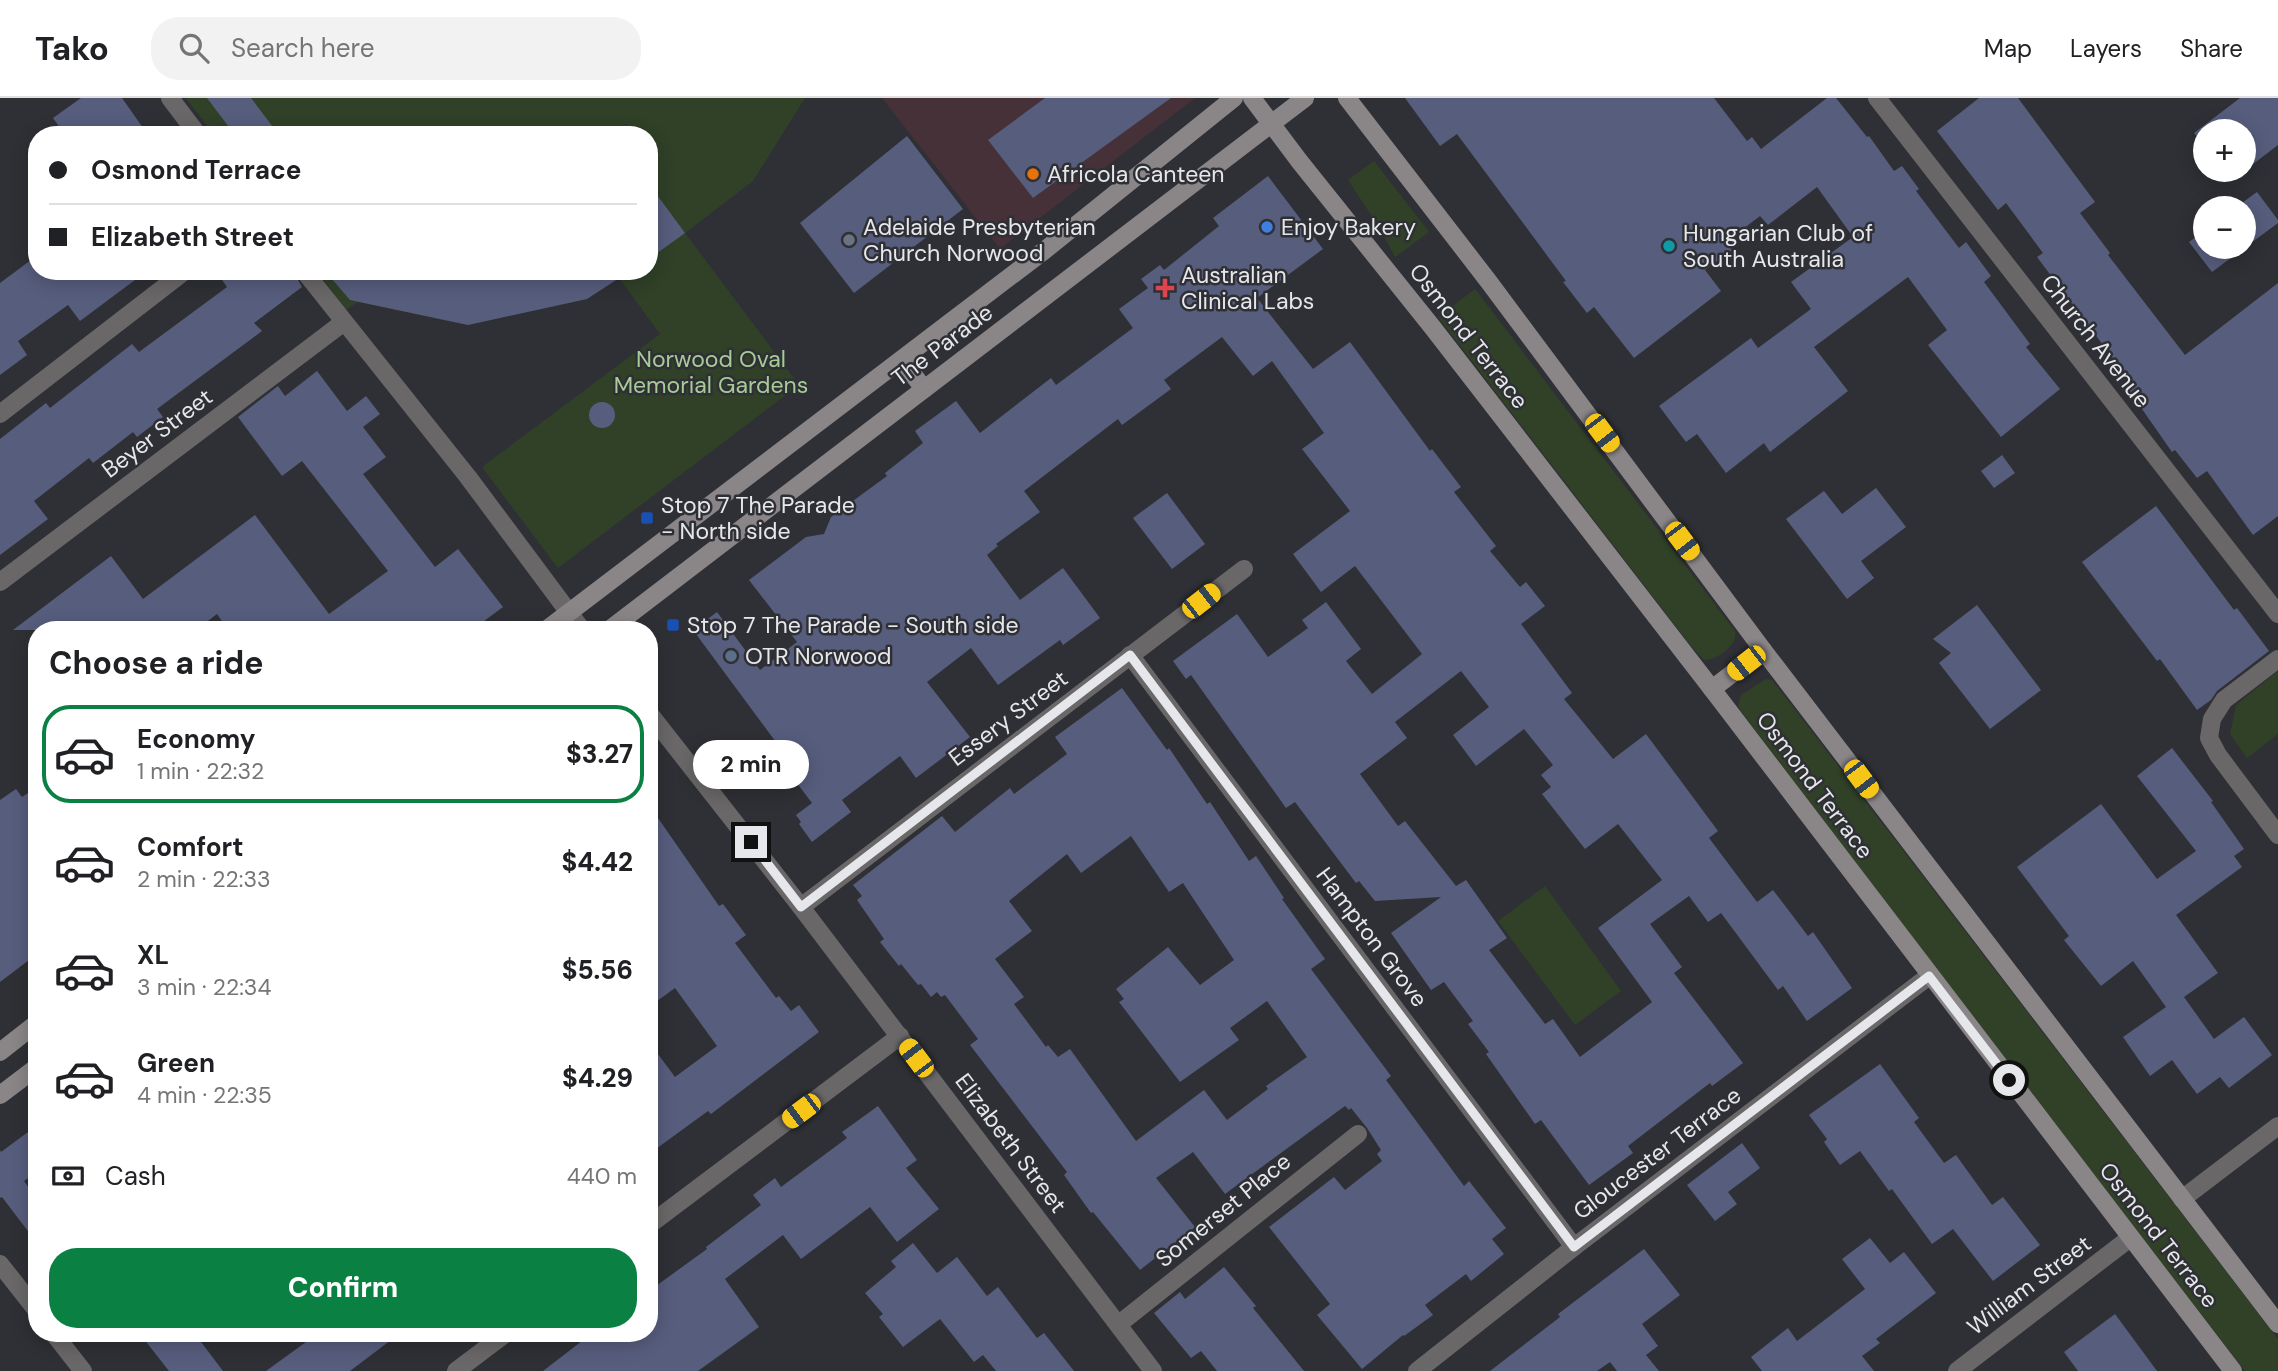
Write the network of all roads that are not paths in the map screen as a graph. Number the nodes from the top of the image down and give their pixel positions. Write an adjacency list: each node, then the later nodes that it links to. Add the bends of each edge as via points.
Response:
1 (170, 98): 8 (street)
2 (1234, 98): 12 (street, The Parade)
3 (1252, 98): 7 (street, Osmond Terrace)
4 (1305, 98): 7 (street, The Parade)
5 (1347, 98): 22 (street, Osmond Terrace)
6 (1877, 98): 18 (street, Church Avenue)
7 (1271, 124): 13 (street, The Parade); 25 (street, Osmond Terrace)
8 (191, 126)
9 (173, 280): 14 (street)
10 (310, 280): 11 (street)
11 (344, 322): 16 (street, Beyer Street); 17 (street, via 468,477)
12 (902, 360): 13 (street); 17 (street, The Parade)
13 (924, 390): 21 (street, The Parade)
14 (0, 414)
15 (1244, 569): 23 (street, Essery Street)
16 (0, 582)
17 (568, 613): 19 (street, The Parade); 20 (street)
18 (2278, 614)
19 (558, 621)
20 (575, 621)
21 (621, 621)
22 (1762, 650): 25 (street); 37 (street, Osmond Terrace)
23 (1130, 655): 28 (street, Essery Street); 40 (street, Hampton Grove)
24 (2278, 659): 27 (street, via 2224,700 2212,719 2209,738)
25 (1712, 689): 29 (street, Osmond Terrace)
26 (658, 724): 28 (street, Elizabeth Street)
27 (2278, 835)
28 (801, 907): 31 (street, Elizabeth Street)
29 (1929, 976): 39 (street, Osmond Terrace); 40 (street, Gloucester Terrace)
30 (28, 1030): 32 (street)
31 (900, 1036): 38 (street); 43 (street, Elizabeth Street)
32 (0, 1052)
33 (28, 1074): 34 (street)
34 (0, 1095)
35 (2278, 1126): 37 (street)
36 (1358, 1134): 43 (street, Somerset Place)
37 (2182, 1199): 44 (street, Osmond Terrace)
38 (658, 1218)
39 (2130, 1238): 51 (street, William Street); 52 (street, Osmond Terrace)
40 (1574, 1247): 50 (street, Gloucester Terrace)
41 (0, 1264): 42 (street)
42 (28, 1300)
43 (1119, 1324): 49 (street, Elizabeth Street)
44 (2278, 1324)
45 (60, 1342): 47 (street)
46 (494, 1342): 48 (street)
47 (83, 1371)
48 (456, 1371)
49 (1153, 1371)
50 (1417, 1371)
51 (1957, 1371)
52 (2233, 1371)

